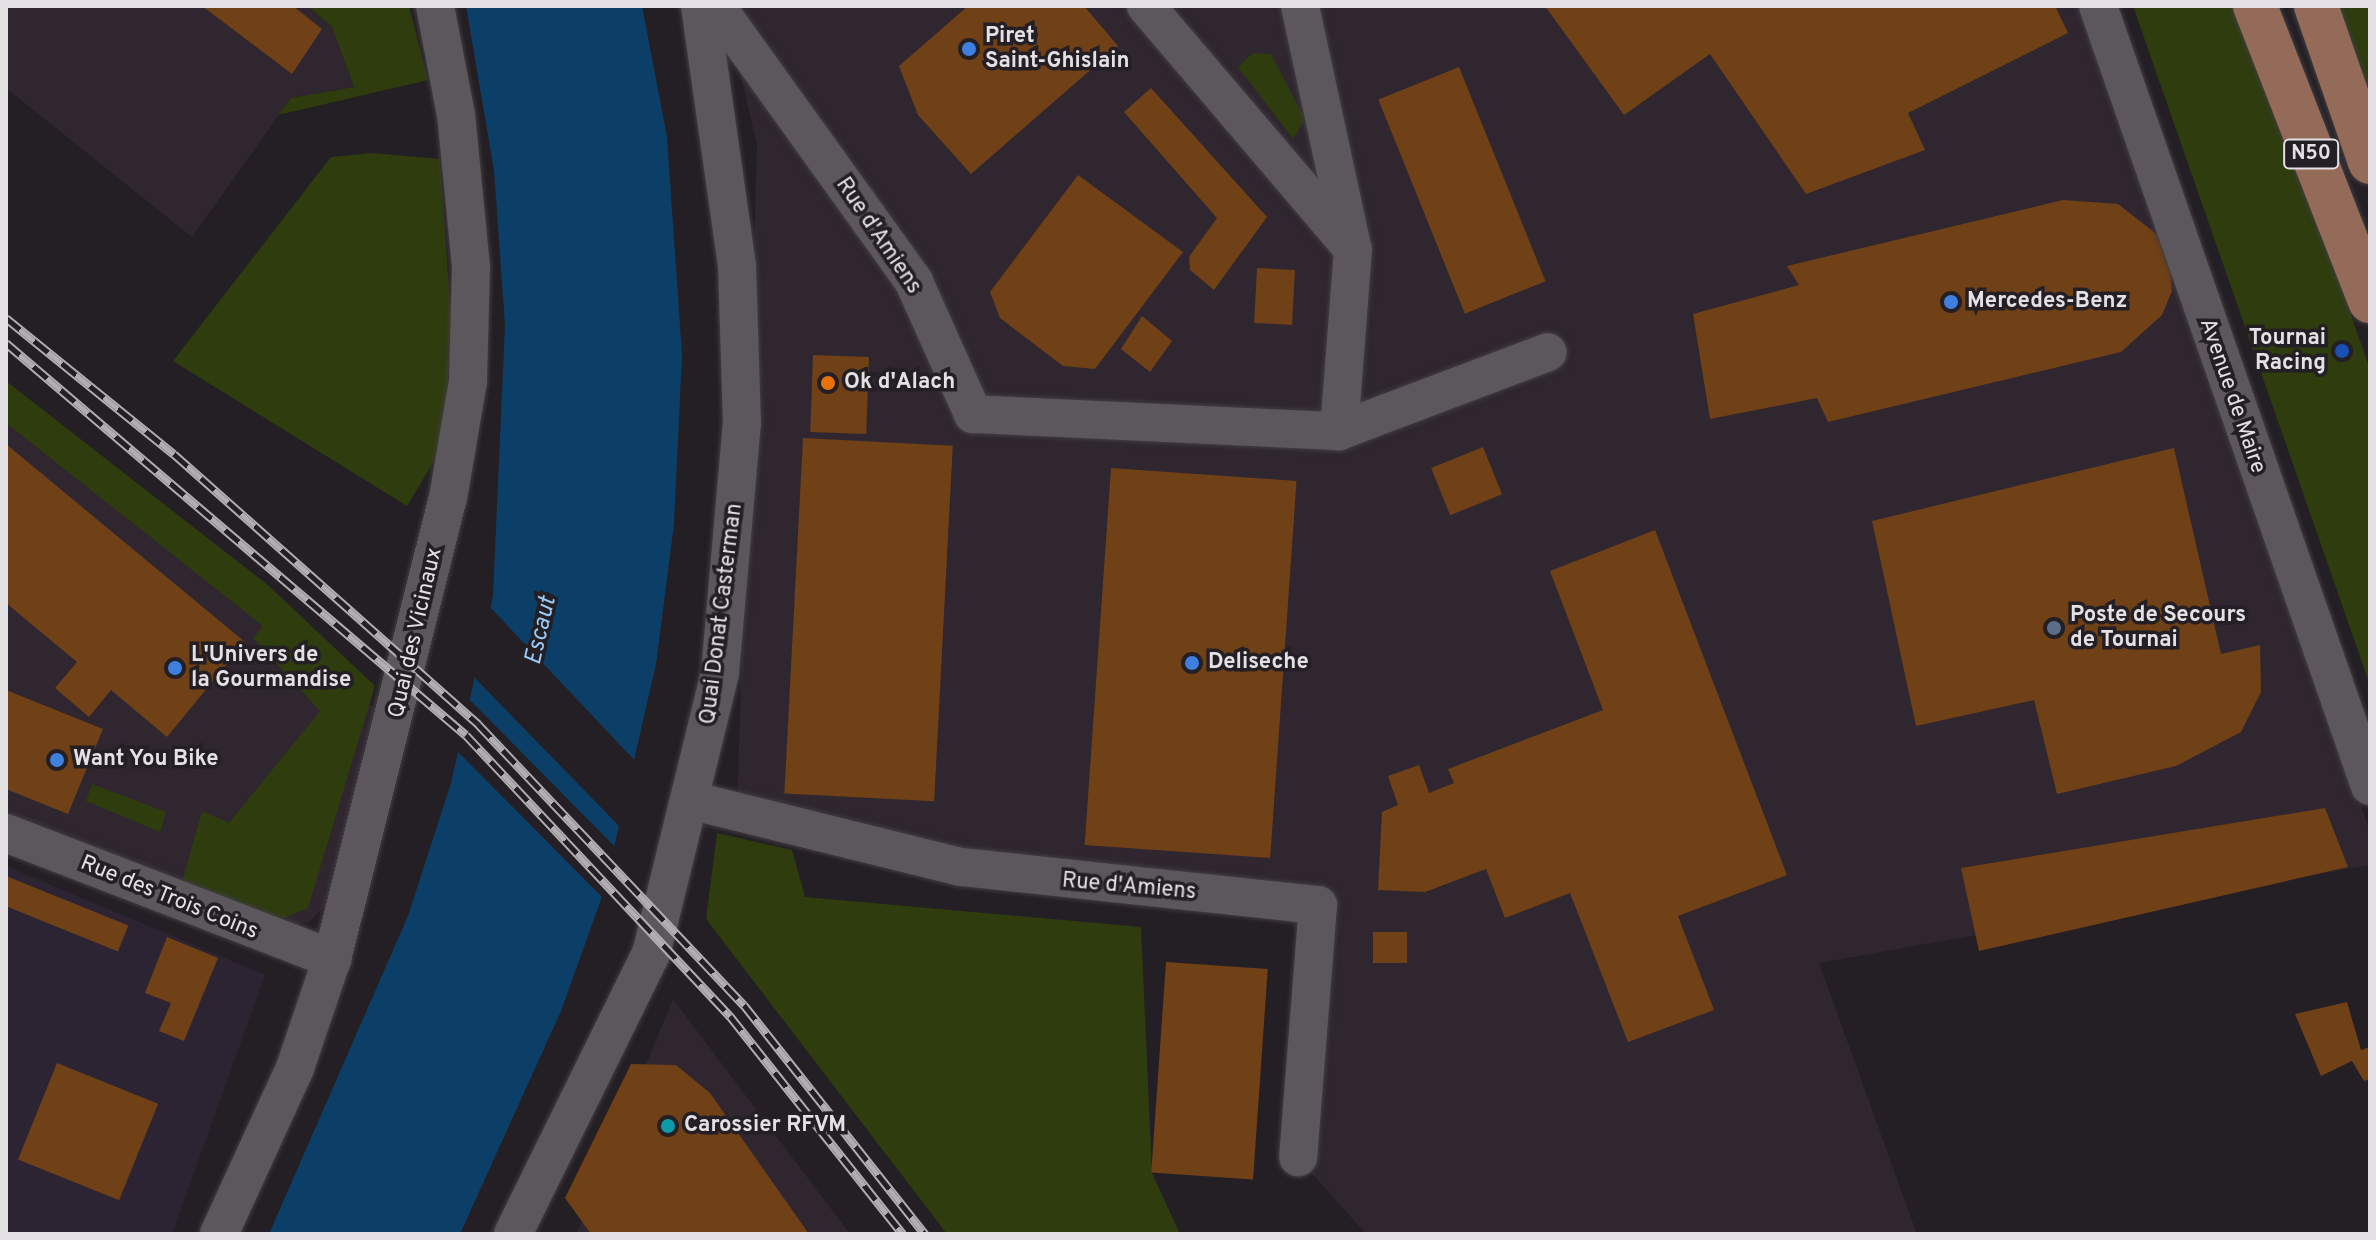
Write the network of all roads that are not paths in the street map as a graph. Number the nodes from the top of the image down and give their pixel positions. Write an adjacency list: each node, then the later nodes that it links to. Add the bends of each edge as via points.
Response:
1 (435, 6): 17 (street, Quai des Vicinaux, via 466,189 468,381 441,528)
2 (700, 6): 15 (street, Quai Donat Casterman, via 734,239 742,424 720,673)
3 (716, 6): 13 (street, Rue d'Amiens, via 914,282 973,414)
4 (1146, 6): 10 (street)
5 (1300, 6): 10 (street)
6 (2098, 6): 14 (street, Avenue de Maire)
7 (2255, 6): 11 (main road, N50)
8 (2316, 6): 9 (main road, N50)
9 (2370, 162)
10 (1353, 249): 13 (street)
11 (2370, 301)
12 (1548, 352): 13 (street, Rue d'Amiens)
13 (1339, 431)
14 (2370, 786)
15 (694, 801): 18 (street, Rue d'Amiens, via 961,867 1318,905); 20 (street, Quai Donat Casterman, via 651,954)
16 (6, 833): 17 (street, Rue des Trois Coins)
17 (332, 959): 19 (street, Quai des Vicinaux, via 295,1068)
18 (1298, 1157)
19 (219, 1234)
20 (513, 1234)

